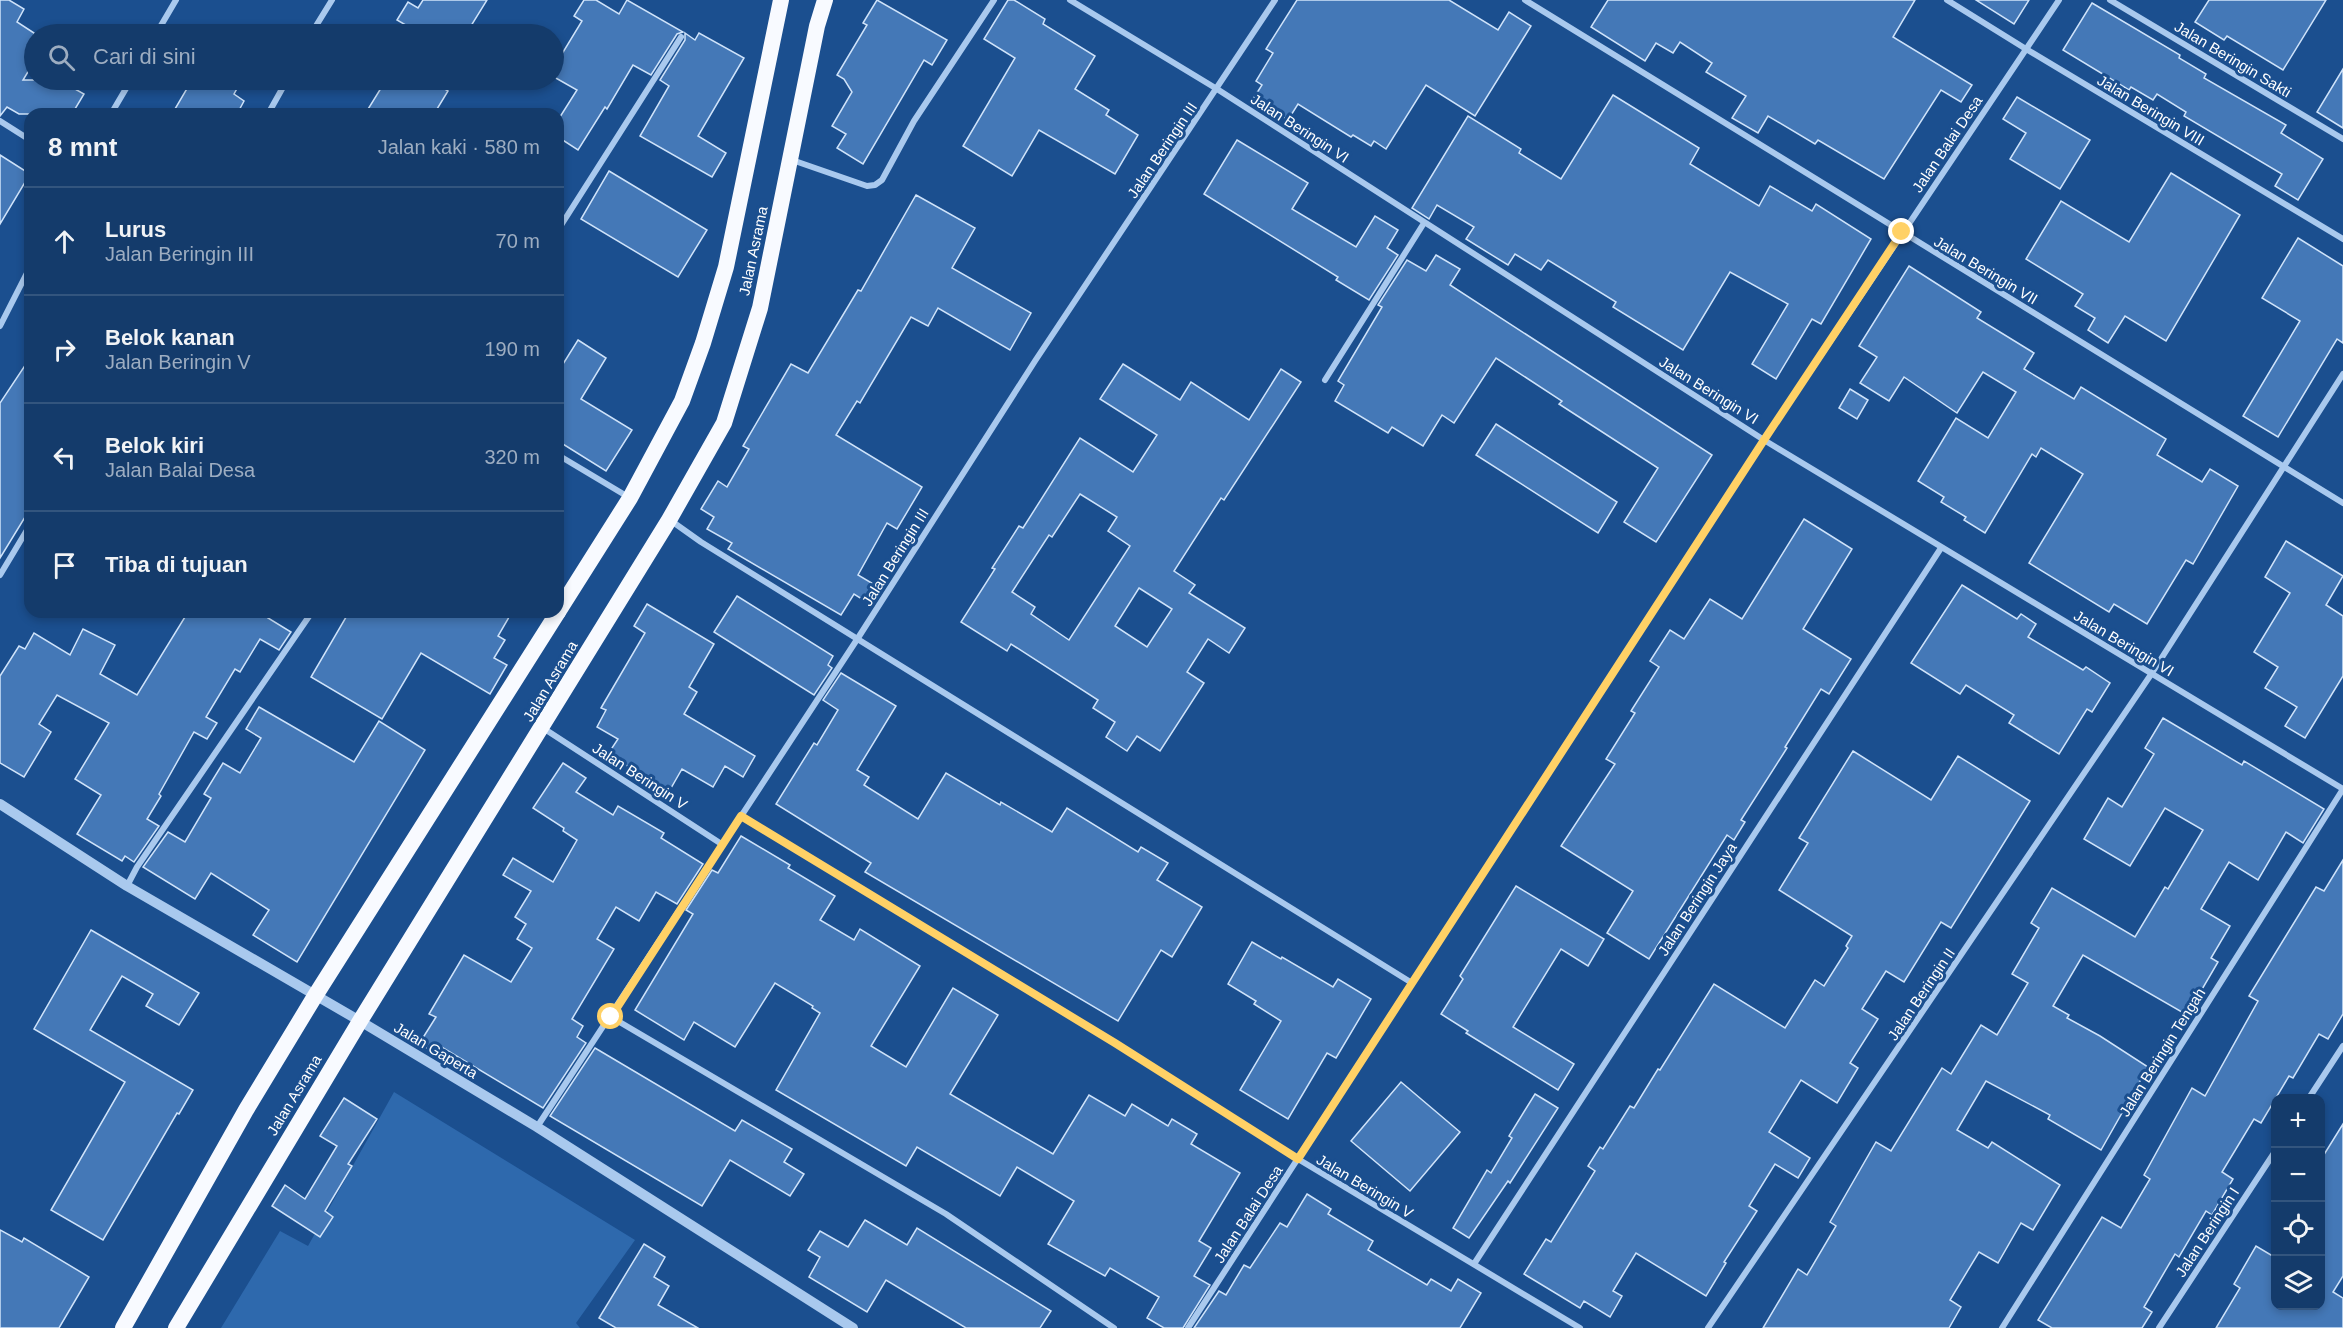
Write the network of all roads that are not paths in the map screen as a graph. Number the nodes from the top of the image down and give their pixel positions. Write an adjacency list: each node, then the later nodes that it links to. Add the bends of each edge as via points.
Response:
1 (176, 0): 12 (street)
2 (332, 0): 13 (street)
3 (781, 0): 36 (highway, Jalan Asrama, via 726,267 703,343 682,401)
4 (825, 0): 24 (highway, Jalan Asrama)
5 (994, 0): 24 (street, via 914,122 882,180 867,186)
6 (1070, 0): 16 (street, Jalan Beringin VI)
7 (1275, 0): 16 (street, Jalan Beringin III)
8 (1525, 0): 27 (street, Jalan Beringin VII)
9 (1947, 0): 15 (street, Jalan Beringin VIII)
10 (2058, 0): 15 (street, Jalan Balai Desa)
11 (2110, 0): 23 (street, Jalan Beringin Sakti)
12 (162, 24)
13 (317, 24)
14 (681, 37): 25 (street)
15 (2026, 50): 27 (street, Jalan Balai Desa); 28 (street, Jalan Beringin VIII)
16 (1217, 89): 26 (street, Jalan Beringin VI); 45 (street, Jalan Beringin III, via 1035,360)
17 (125, 90): 19 (street)
18 (281, 90): 20 (street)
19 (115, 108)
20 (271, 108)
21 (0, 121): 22 (street)
22 (24, 136)
23 (2343, 139)
24 (791, 160): 38 (highway, Jalan Asrama, via 760,308 724,423)
25 (564, 221)
26 (1424, 223): 32 (street); 33 (street, Jalan Beringin VI)
27 (1902, 232): 33 (street, Jalan Balai Desa); 35 (street, Jalan Beringin VII)
28 (2343, 239)
29 (24, 279): 30 (street)
30 (0, 326)
31 (2343, 374): 35 (street, Jalan Beringin II)
32 (1325, 380)
33 (1764, 440): 40 (street, Jalan Beringin VI); 53 (street, Jalan Balai Desa)
34 (564, 459): 36 (street)
35 (2283, 466): 37 (street, Jalan Beringin VII); 46 (street, Jalan Beringin II)
36 (630, 498): 42 (highway, Jalan Asrama)
37 (2343, 502)
38 (669, 520): 45 (street); 47 (highway, Jalan Asrama)
39 (24, 535): 41 (street)
40 (1941, 548): 46 (street, Jalan Beringin VI); 62 (street, Jalan Beringin Jaya)
41 (0, 575)
42 (564, 602)
43 (308, 618): 52 (street)
44 (554, 618): 54 (highway, Jalan Asrama)
45 (858, 638): 50 (street, Jalan Beringin III); 53 (street)
46 (2152, 673): 48 (street, Jalan Beringin VI); 69 (street, Jalan Beringin II)
47 (542, 727): 51 (street, Jalan Beringin V); 56 (highway, Jalan Asrama)
48 (2343, 789): 70 (street, Jalan Beringin Tengah)
49 (0, 804): 52 (street, Jalan Gaperta)
50 (741, 816): 51 (street, Jalan Beringin III); 61 (street, Jalan Beringin V)
51 (723, 845): 55 (street, Jalan Beringin III)
52 (127, 886): 54 (street, Jalan Gaperta)
53 (1412, 983): 61 (street, Jalan Balai Desa)
54 (315, 996): 56 (street, Jalan Gaperta); 63 (highway, Jalan Asrama)
55 (611, 1017): 59 (street, Jalan Beringin III); 66 (street, via 946,1214)
56 (360, 1021): 59 (street, Jalan Gaperta); 64 (highway, Jalan Asrama)
57 (2343, 1046): 58 (street)
58 (2312, 1094)
59 (537, 1127): 65 (street, Jalan Gaperta)
60 (2271, 1158): 71 (street, Jalan Beringin I)
61 (1298, 1159): 62 (street, Jalan Beringin V); 67 (street, Jalan Balai Desa)
62 (1474, 1264): 68 (street, Jalan Beringin V)
63 (123, 1328)
64 (176, 1328)
65 (853, 1328)
66 (1114, 1328)
67 (1188, 1328)
68 (1580, 1328)
69 (1708, 1328)
70 (2002, 1328)
71 (2159, 1328)

